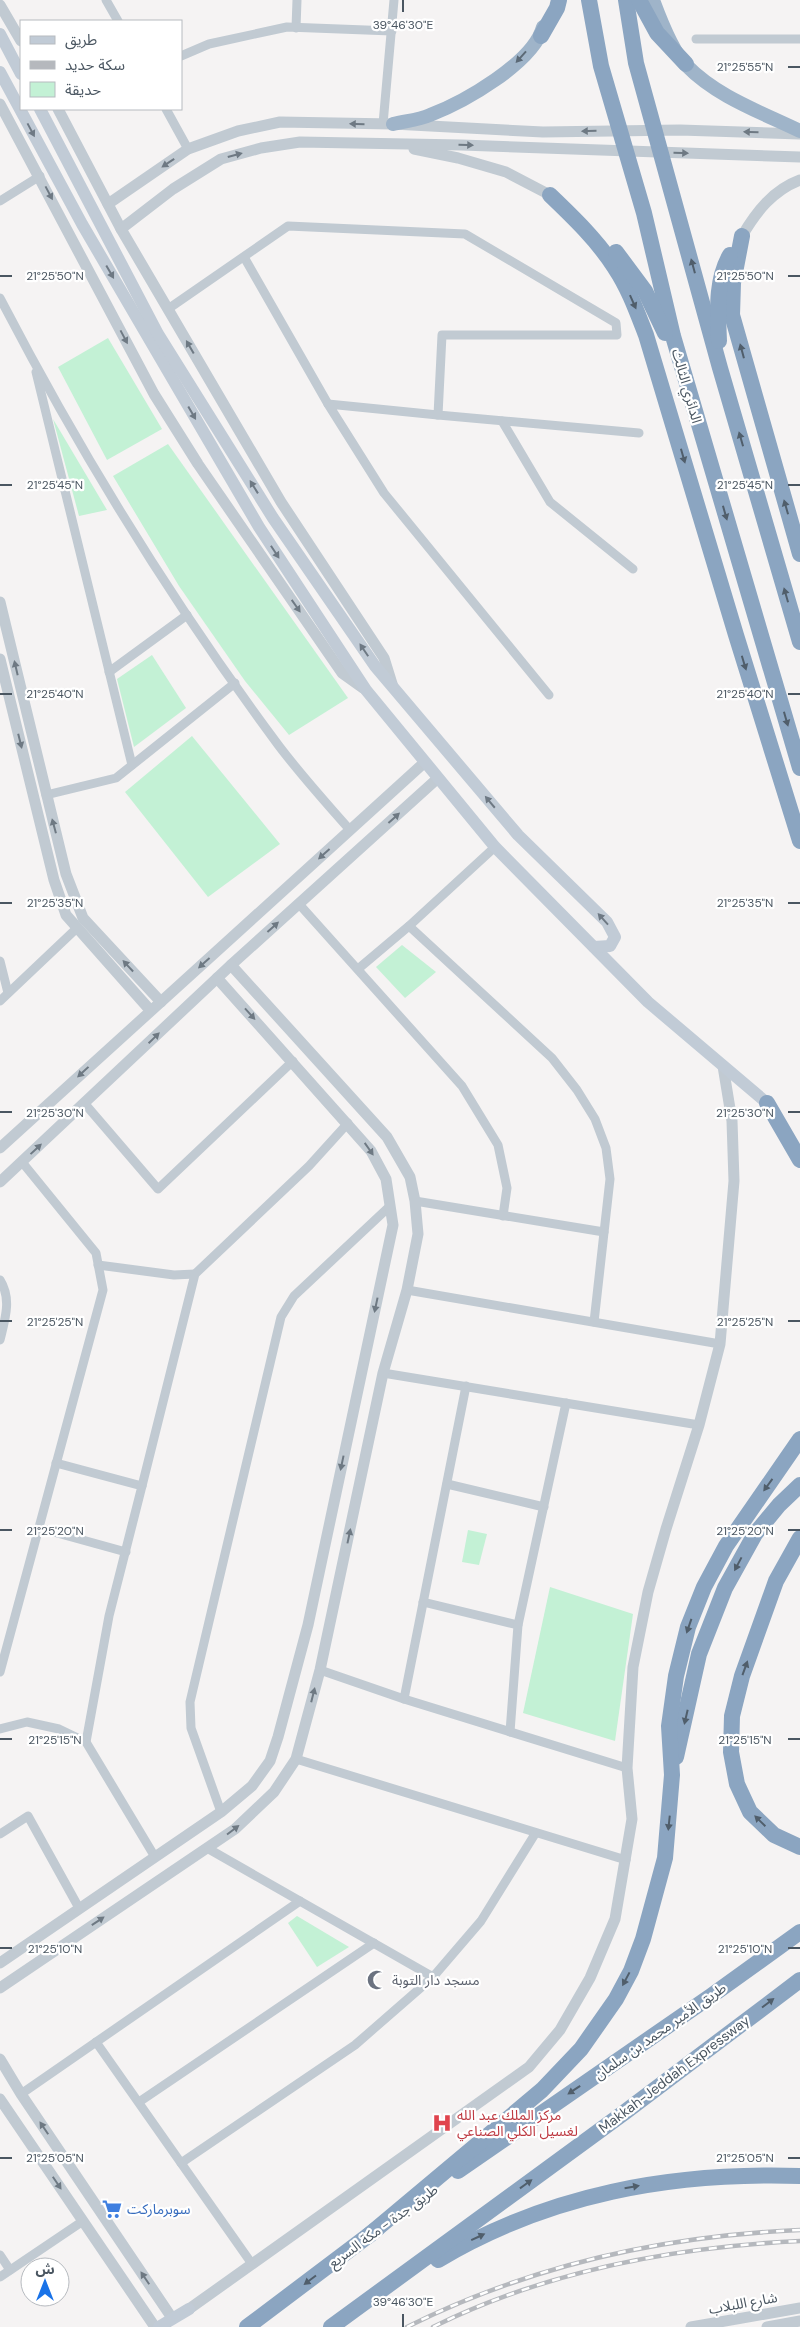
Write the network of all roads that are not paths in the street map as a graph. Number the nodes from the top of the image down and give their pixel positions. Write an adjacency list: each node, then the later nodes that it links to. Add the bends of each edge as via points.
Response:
1 (106, 0): 11 (street)
2 (297, 0): 12 (street)
3 (394, 0): 13 (street)
4 (551, 0): 15 (highway)
5 (559, 0): 15 (highway)
6 (589, 0): 45 (highway, الدائري الثالث, via 601,66 644,213)
7 (626, 0): 46 (highway, one-way to 7, via 636,63)
8 (639, 0): 20 (highway, via 657,33)
9 (653, 0): 20 (highway, via 662,25)
10 (0, 5): 16 (street)
11 (117, 20)
12 (296, 28): 13 (street); 19 (street, via 209,44)
13 (392, 31): 29 (street)
14 (0, 34): 22 (main road)
15 (541, 36): 29 (highway, one-way to 29, via 515,64 477,94 429,116)
16 (20, 39)
17 (696, 39): 18 (street)
18 (800, 39)
19 (182, 56)
20 (686, 64): 30 (highway, via 722,94)
21 (0, 72): 24 (main road, one-way to 24)
22 (20, 72)
23 (0, 104): 34 (street)
24 (20, 109)
25 (20, 110): 62 (main road, one-way to 62, via 82,224 254,518)
26 (41, 110): 61 (main road, one-way to 26, via 375,666 273,518 158,334)
27 (59, 110): 38 (street)
28 (167, 110): 32 (street)
29 (388, 124): 30 (street, one-way to 29, via 543,132); 32 (street, one-way to 32, via 280,122 238,131)
30 (800, 132)
31 (380, 143): 33 (street, one-way to 33); 36 (street, via 458,158 506,172); 39 (street, one-way to 31, via 173,189 220,159 300,142)
32 (188, 149): 38 (street, one-way to 38)
33 (800, 157)
34 (40, 176): 37 (street); 62 (street, one-way to 62, via 154,394 198,464 342,673)
35 (800, 180): 40 (street, via 774,195 755,213)
36 (550, 195): 45 (highway, via 585,220 620,256 645,291); 56 (highway, one-way to 56, via 615,266 633,300)
37 (0, 201)
38 (108, 204): 39 (street)
39 (121, 229): 43 (street)
40 (742, 236): 46 (highway, via 726,262 718,294); 52 (highway, one-way to 40, via 732,315 733,283)
41 (244, 257): 43 (street); 47 (street); 48 (street, via 288,226 465,234 616,323 617,335 442,335)
42 (0, 298): 44 (street)
43 (168, 309): 61 (street, one-way to 43, via 384,658 281,502)
44 (33, 362): 55 (street, via 116,504); 59 (street)
45 (681, 366): 51 (highway, الدائري الثالث, one-way to 51)
46 (720, 368): 57 (highway, one-way to 46)
47 (328, 404): 48 (street); 63 (street, via 384,493)
48 (438, 415): 49 (street)
49 (502, 421): 50 (street); 53 (street, via 550,502)
50 (639, 434)
51 (733, 542): 56 (highway); 66 (highway, الدائري الثالث, one-way to 66)
52 (800, 554)
53 (633, 569)
54 (0, 602): 68 (street, one-way to 54)
55 (187, 615): 59 (street); 60 (street)
56 (736, 635): 70 (highway, one-way to 70)
57 (800, 642)
58 (0, 659): 74 (street, one-way to 74, via 54,880 66,915)
59 (109, 672): 65 (street)
60 (235, 683): 65 (street); 69 (street, via 280,747)
61 (394, 688): 75 (main road, one-way to 61, via 610,946 616,937 607,922 518,835)
62 (366, 690): 64 (main road)
63 (549, 695)
64 (425, 762): 67 (main road); 69 (street)
65 (132, 765): 68 (street, via 116,778)
66 (800, 768)
67 (438, 778): 71 (main road); 72 (street, one-way to 67)
68 (46, 795): 82 (street, one-way to 68, via 83,918 66,874)
69 (350, 830): 82 (street, one-way to 82)
70 (800, 841)
71 (495, 847): 73 (street); 75 (main road)
72 (299, 904): 77 (street, one-way to 72); 78 (street)
73 (409, 926): 78 (street); 96 (street, via 552,1058 595,1119 606,1148 610,1179)
74 (77, 928): 80 (street); 83 (street)
75 (594, 947): 85 (main road, via 648,1002)
76 (0, 961): 80 (street)
77 (230, 965): 79 (street); 93 (street, via 387,1137 410,1177)
78 (358, 969): 95 (street, via 462,1086 498,1145 507,1188)
79 (217, 978): 84 (street, one-way to 84); 87 (street, one-way to 79)
80 (8, 993): 81 (street)
81 (0, 1001)
82 (161, 1002): 83 (street)
83 (150, 1010): 89 (street, one-way to 89)
84 (293, 1061): 87 (street, via 158,1189); 88 (street)
85 (723, 1066): 86 (main road); 103 (street, via 732,1121 734,1181)
86 (767, 1103): 90 (highway)
87 (84, 1104): 91 (street, one-way to 87)
88 (348, 1123): 94 (street, one-way to 94, via 371,1151 386,1179); 98 (street, via 309,1166)
89 (0, 1148)
90 (800, 1160)
91 (22, 1162): 92 (street); 97 (street, via 96,1253)
92 (0, 1182)
93 (415, 1201): 95 (street); 100 (street, via 418,1234)
94 (390, 1206): 128 (street, one-way to 128, via 393,1225 308,1625 278,1737 270,1761 252,1786); 128 (street, via 294,1296 281,1317 190,1702 191,1728)
95 (502, 1216): 96 (street)
96 (604, 1232): 101 (street)
97 (98, 1265): 98 (street, via 174,1275); 109 (street, via 103,1290)
98 (195, 1274): 112 (street)
99 (0, 1280): 102 (street, via 6,1289 7,1312)
100 (407, 1290): 101 (street); 104 (street)
101 (594, 1322): 103 (street)
102 (0, 1340)
103 (720, 1344): 107 (street)
104 (383, 1373): 105 (street); 119 (street, one-way to 104)
105 (466, 1386): 106 (street); 110 (street)
106 (566, 1403): 107 (street); 113 (street)
107 (700, 1425): 126 (street, via 651,1583 632,1667)
108 (799, 1440): 127 (highway, one-way to 127, via 726,1546 704,1587 688,1627 676,1676 669,1726)
109 (56, 1463): 112 (street); 114 (street)
110 (447, 1484): 113 (street); 117 (street)
111 (800, 1485): 127 (highway, one-way to 127, via 755,1534 725,1588 699,1654)
112 (142, 1486): 116 (street)
113 (544, 1507): 118 (street)
114 (39, 1528): 116 (street); 120 (street)
115 (800, 1538): 132 (highway, one-way to 115, via 774,1835 750,1812 737,1784 731,1752 732,1716 742,1676 776,1581)
116 (126, 1552): 124 (street, via 109,1616)
117 (423, 1602): 118 (street); 121 (street)
118 (518, 1625): 123 (street)
119 (320, 1670): 121 (street); 125 (street, one-way to 119)
120 (0, 1672)
121 (404, 1699): 123 (street)
122 (0, 1729): 124 (street, via 27,1722 59,1729)
123 (510, 1732): 126 (street)
124 (86, 1742): 133 (street)
125 (296, 1759): 130 (street); 131 (street, one-way to 125, via 235,1829 274,1792)
126 (627, 1768): 134 (street, via 632,1819)
127 (672, 1774): 152 (highway, one-way to 152, via 664,1858 655,1897 631,1971 616,1999 580,2049 542,2090)
128 (221, 1812): 133 (street)
129 (0, 1834): 136 (street, via 28,1816)
130 (535, 1834): 134 (street); 140 (street, via 481,1920)
131 (207, 1848): 135 (street); 142 (street, one-way to 131)
132 (800, 1848)
133 (155, 1856): 136 (street)
134 (626, 1860): 154 (street, via 615,1919 590,1978 560,2030 529,2066)
135 (300, 1901): 138 (street); 143 (street)
136 (79, 1908): 139 (street)
137 (800, 1932): 148 (highway, طريق الأمير محمد بن سلمان, one-way to 148)
138 (374, 1943): 140 (street); 147 (street)
139 (0, 1963)
140 (433, 1977): 149 (street, via 355,2045)
141 (800, 1980): 163 (highway, Makkah-Jeddah Expressway, one-way to 141)
142 (0, 1988)
143 (96, 2042): 145 (street); 147 (street)
144 (0, 2059): 145 (street)
145 (21, 2094): 159 (street, one-way to 145)
146 (0, 2099): 151 (street, one-way to 151)
147 (139, 2102): 149 (street)
148 (520, 2128): 152 (highway, طريق جدة - مكة السريع)
149 (181, 2163): 154 (street)
150 (800, 2176): 163 (highway, one-way to 150, via 471,2240 536,2212 604,2192 648,2184 723,2177)
151 (83, 2221): 155 (street); 161 (street)
152 (368, 2236): 162 (highway, طريق جدة - مكة السريع, one-way to 162)
153 (0, 2255): 155 (street)
154 (252, 2264): 158 (street)
155 (10, 2270): 156 (street)
156 (0, 2277)
157 (800, 2308): 164 (street, شارع اللبلاب)
158 (189, 2309): 159 (main road)
159 (172, 2318): 161 (main road)
160 (793, 2324): 165 (street, شارع اللبلاب)
161 (157, 2327)
162 (247, 2327)
163 (332, 2327)
164 (691, 2327)
165 (767, 2327)

